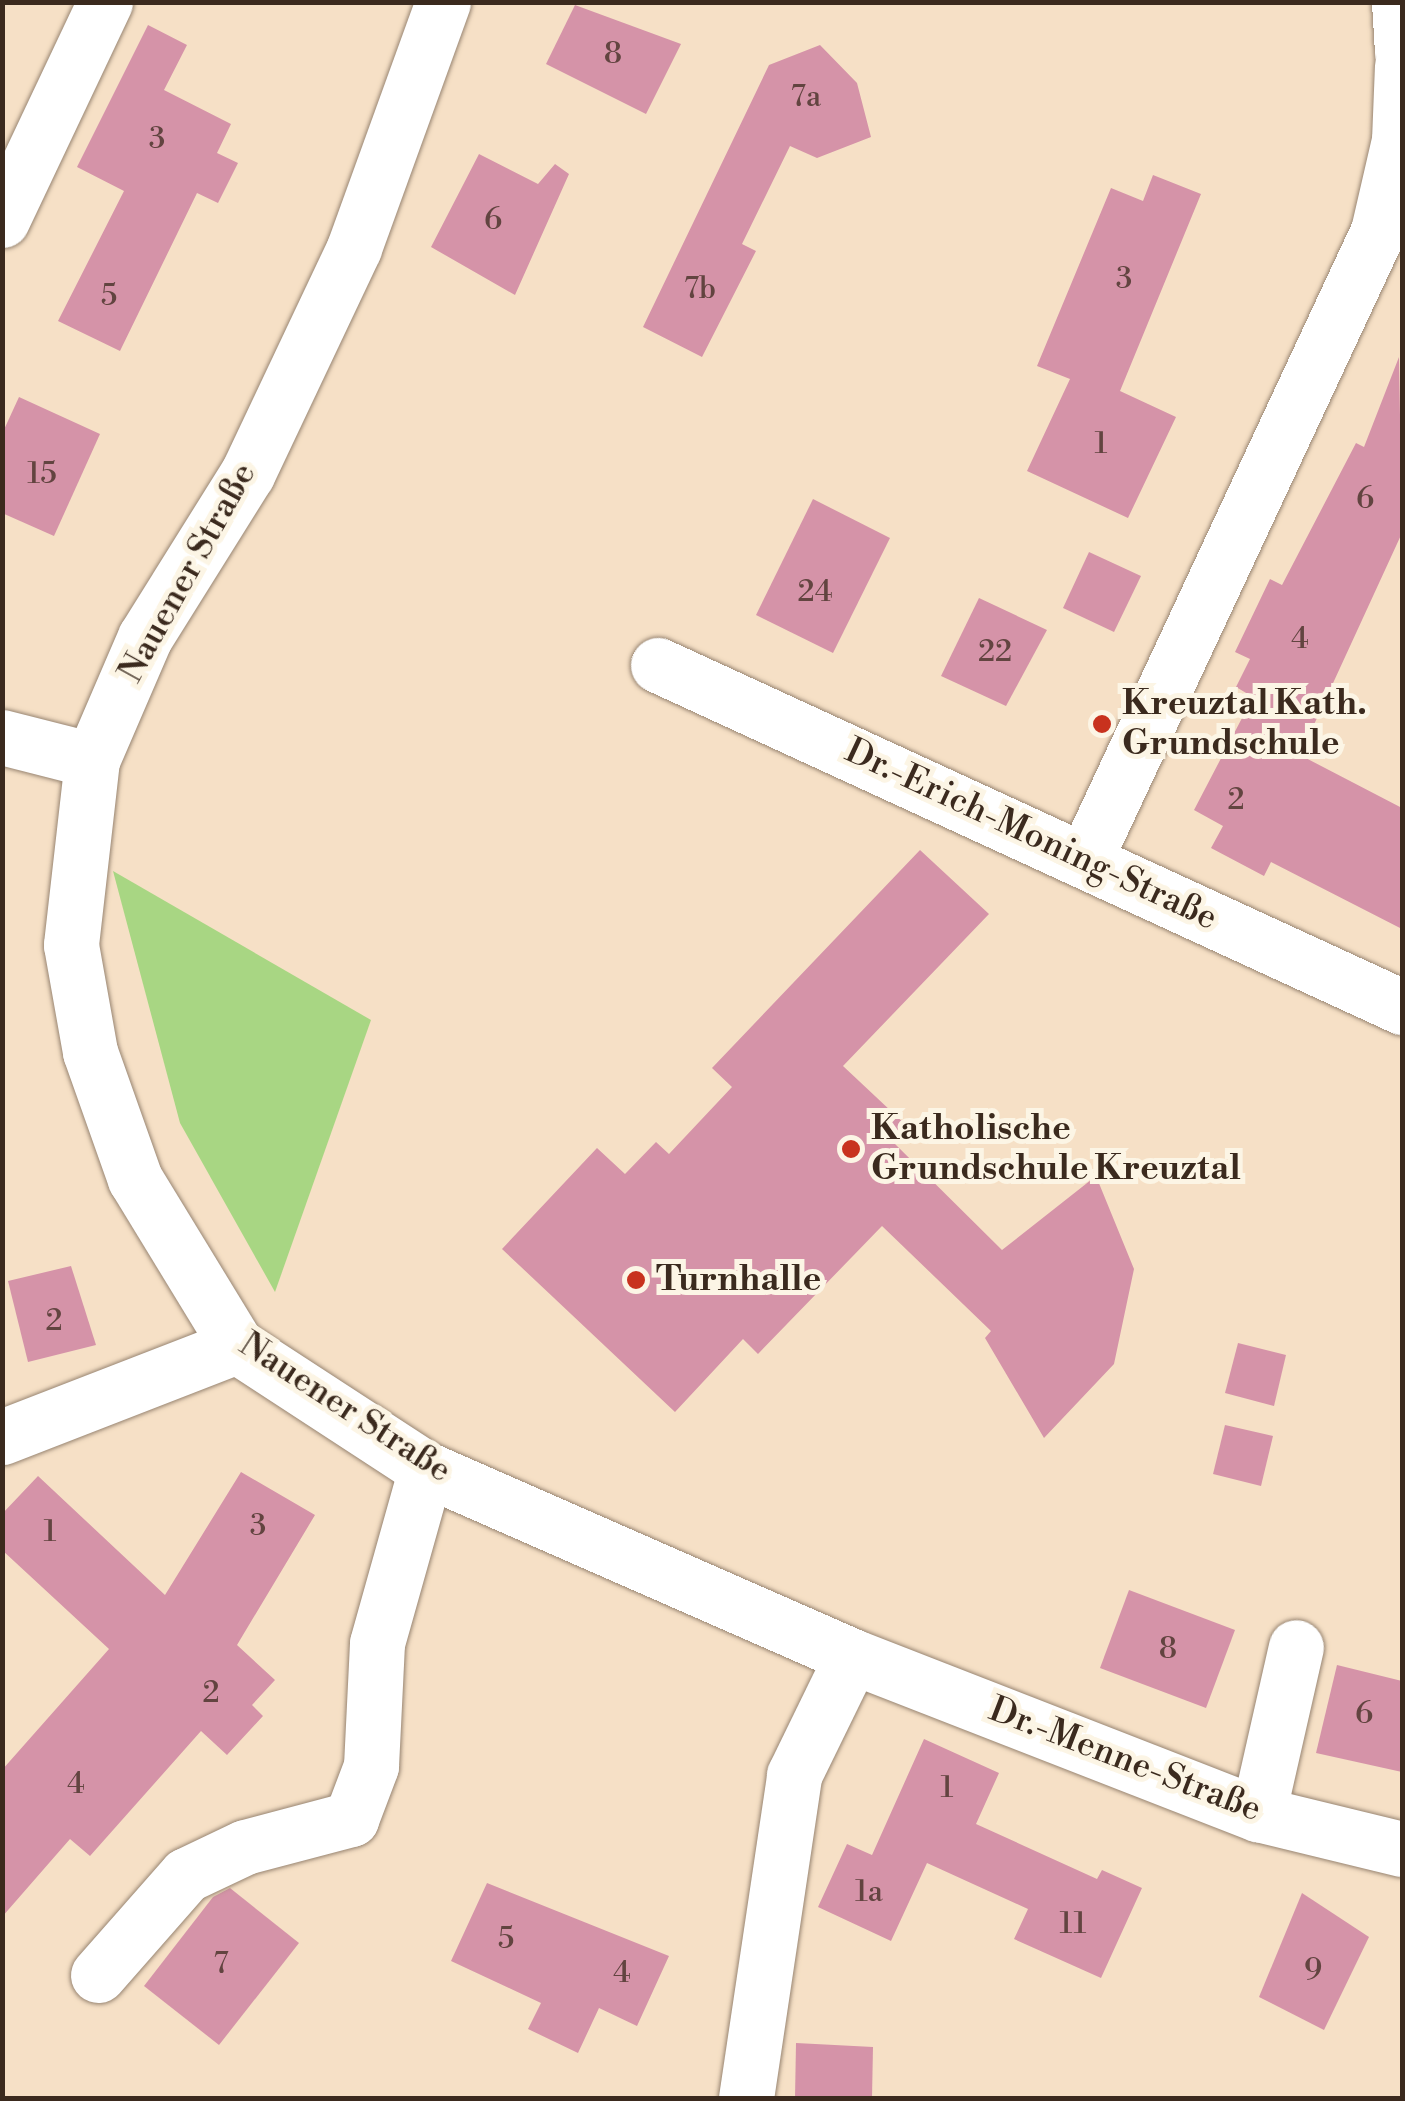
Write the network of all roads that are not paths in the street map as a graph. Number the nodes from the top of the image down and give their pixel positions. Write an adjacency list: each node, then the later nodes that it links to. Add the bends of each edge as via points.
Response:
1 (106, 2): 6 (street)
2 (443, 2): 9 (street, Nauener Straße, via 354,248 247,474 145,637)
3 (1398, 2): 4 (street)
4 (1402, 51)
5 (1402, 66): 10 (street, via 1399,140 1378,231)
6 (2, 220)
7 (658, 665): 10 (street, Dr.-Erich-Moning-Straße)
8 (2, 737): 9 (street)
9 (92, 760): 12 (street, Nauener Straße, via 70,945 90,1052 135,1178)
10 (1086, 857): 11 (street, Dr.-Erich-Moning-Straße)
11 (1402, 1007)
12 (236, 1346): 13 (street); 14 (street, Nauener Straße)
13 (2, 1438)
14 (426, 1469): 16 (street, Nauener Straße); 19 (street, via 377,1642 371,1766 351,1819 245,1846 186,1874)
15 (1296, 1646): 17 (street)
16 (852, 1656): 17 (street, Dr.-Menne-Straße); 20 (street, via 794,1776)
17 (1258, 1814): 18 (street, Dr.-Menne-Straße)
18 (1402, 1849)
19 (98, 1975)
20 (746, 2098)

